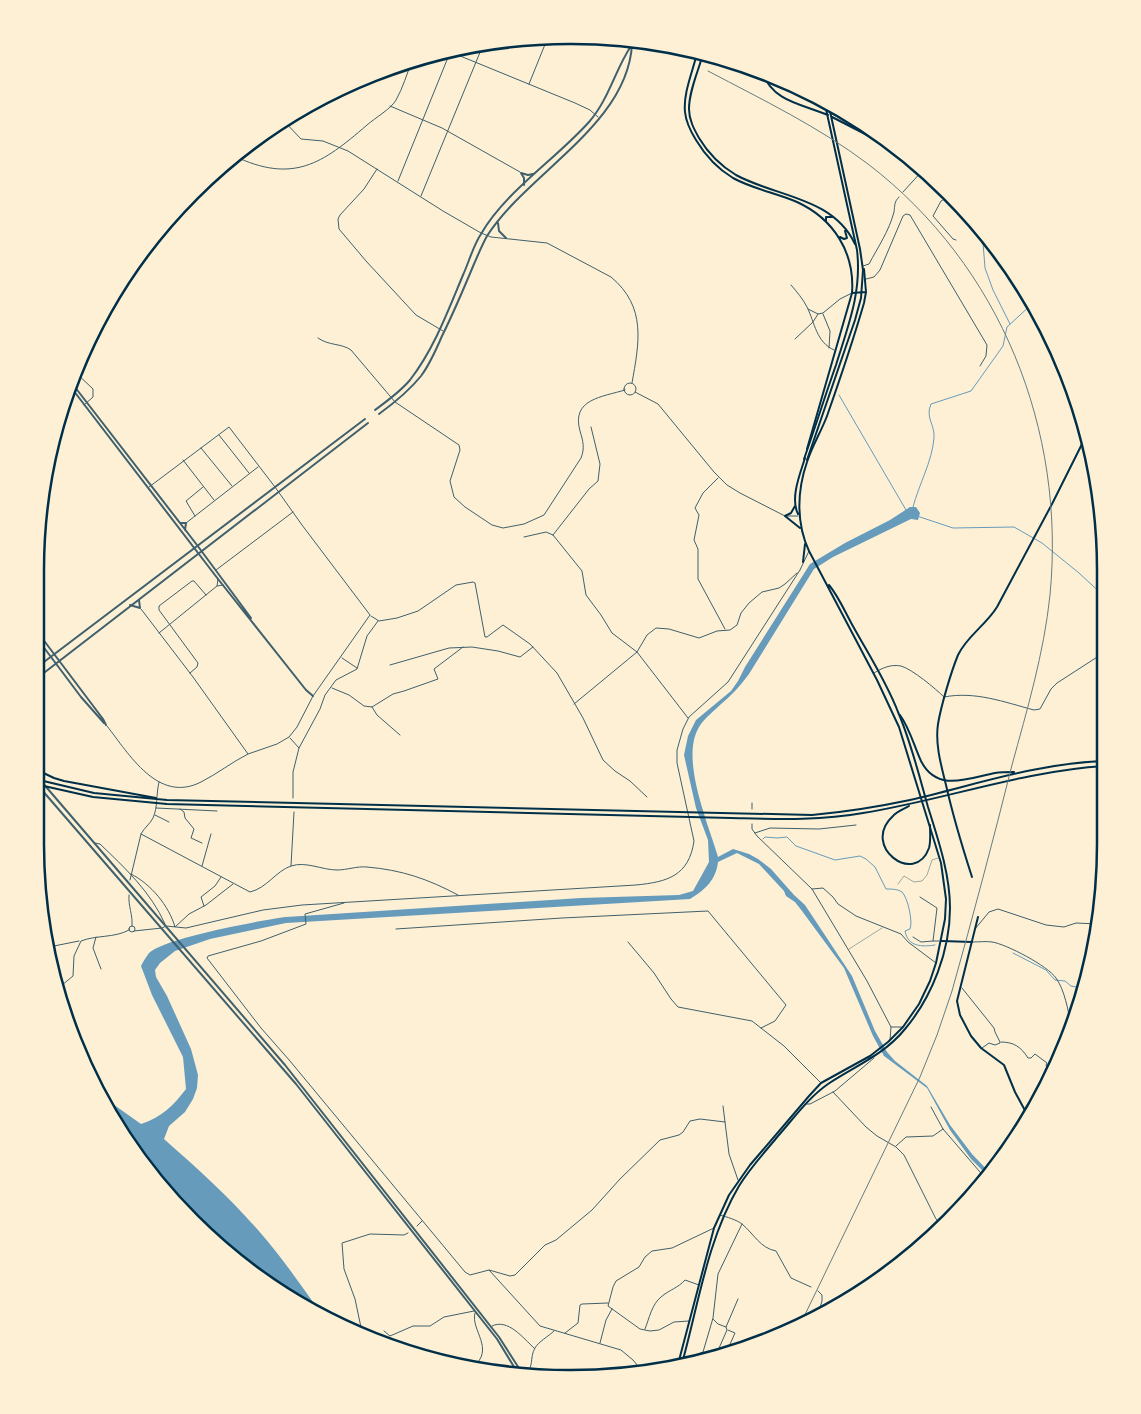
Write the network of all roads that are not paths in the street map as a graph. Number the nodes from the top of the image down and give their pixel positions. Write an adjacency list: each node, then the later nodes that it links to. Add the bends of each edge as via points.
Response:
1 (545, 45): 12 (street)
2 (630, 47): 16 (street)
3 (632, 47): 17 (street, via 632,57 624,76)
4 (480, 52): 9 (street)
5 (461, 56): 9 (street)
6 (447, 59): 18 (street)
7 (695, 59): 36 (main road, via 685,103 687,121 711,160 733,178 796,202)
8 (700, 60): 34 (main road, via 689,108 691,122 704,146 737,176 817,206)
9 (476, 62): 12 (street); 21 (street)
10 (409, 70): 13 (street, via 396,101)
11 (768, 82): 20 (main road, via 780,97)
12 (529, 84): 16 (street)
13 (390, 106): 18 (street); 22 (street)
14 (825, 110): 78 (main road, via 859,267 856,297)
15 (830, 112): 78 (main road, via 863,270 861,298)
16 (595, 114): 17 (street); 26 (street)
17 (600, 118): 35 (street, via 515,201)
18 (423, 120): 21 (street); 28 (street)
19 (289, 126): 22 (street, via 301,139 322,141)
20 (859, 130)
21 (448, 131): 25 (street); 31 (street)
22 (339, 148): 23 (street, via 300,168 266,168); 24 (street)
23 (242, 159)
24 (377, 169): 28 (street); 52 (street, via 364,189 340,214 339,229 416,315)
25 (521, 173): 26 (street); 29 (street)
26 (536, 174): 29 (street)
27 (918, 174): 30 (street)
28 (398, 182): 31 (street)
29 (523, 185): 38 (street)
30 (903, 192)
31 (421, 197): 38 (street)
32 (899, 197): 43 (street, via 888,229 869,264)
33 (944, 199): 42 (street, via 933,216)
34 (834, 218): 36 (main road, via 826,217); 37 (main road)
35 (498, 222): 39 (street); 41 (street, via 499,231)
36 (826, 222): 40 (main road)
37 (844, 228): 40 (main road, via 847,238); 43 (main road, via 853,239)
38 (481, 233): 39 (street); 52 (street)
39 (487, 236): 41 (street); 53 (street)
40 (838, 236): 47 (main road, via 852,269)
41 (506, 238): 60 (street, via 547,243 620,284 631,301 638,325 639,347)
42 (956, 240)
43 (863, 266): 44 (main road)
44 (865, 279): 46 (main road); 58 (street, via 874,277 880,270 903,216 910,215 987,345 986,356)
45 (790, 285): 48 (street)
46 (866, 292): 47 (main road); 78 (main road, via 826,417)
47 (852, 293): 49 (street); 57 (main road)
48 (808, 308): 50 (street); 51 (street)
49 (823, 313): 50 (street); 56 (street, via 830,331)
50 (818, 314): 51 (street)
51 (813, 322): 55 (street); 56 (street, via 822,343)
52 (439, 330): 53 (street); 65 (street, via 409,381)
53 (445, 332): 67 (street, via 422,375)
54 (318, 338): 65 (street, via 351,350)
55 (795, 340)
56 (829, 348): 57 (street)
57 (834, 351): 78 (main road)
58 (980, 366)
59 (81, 377): 66 (street, via 93,389 93,397)
60 (632, 383): 62 (street, via 626,384); 63 (street, via 636,387)
61 (77, 389): 66 (street)
62 (625, 390): 63 (street, via 629,394); 67 (street, via 584,405 578,422 584,445 581,458 544,515 510,528 492,525 458,502 450,481 459,444)
63 (635, 392): 81 (street, via 658,404)
64 (75, 393): 68 (street)
65 (392, 397): 67 (street); 69 (street)
66 (87, 402): 68 (street); 82 (street)
67 (395, 402): 70 (street)
68 (84, 404): 86 (street)
69 (376, 410)
70 (379, 414)
71 (365, 419): 85 (street)
72 (368, 423): 87 (street)
73 (591, 427): 98 (street, via 600,464 598,481)
74 (218, 434): 76 (street); 79 (street, via 229,427); 80 (street)
75 (1082, 445): 142 (main road, via 992,616 959,654)
76 (201, 448): 77 (street); 84 (street)
77 (183, 460): 82 (street); 83 (street)
78 (806, 460): 89 (main road, via 798,484); 93 (main road)
79 (260, 466): 80 (street); 85 (street)
80 (250, 474): 84 (street)
81 (719, 477): 92 (street, via 740,493); 120 (street, via 703,493 695,508 699,515 694,540 698,549 700,584)
82 (151, 486): 86 (street); 94 (street)
83 (204, 486): 88 (street); 91 (street, via 186,501)
84 (232, 487): 88 (street)
85 (275, 487): 87 (street); 101 (street)
86 (148, 488): 102 (street)
87 (279, 492): 90 (street); 104 (street)
88 (214, 500): 91 (street)
89 (796, 506): 92 (main road); 93 (main road)
90 (293, 512): 106 (street); 116 (street)
91 (195, 516): 95 (street)
92 (784, 516): 93 (street); 96 (main road)
93 (799, 516): 96 (main road)
94 (180, 523): 95 (street); 97 (street)
95 (186, 524): 97 (street)
96 (801, 529): 100 (main road)
97 (186, 530): 101 (street)
98 (553, 535): 99 (street, via 546,532); 126 (street, via 582,571 586,595 612,633)
99 (524, 537)
100 (805, 542): 103 (main road); 105 (main road)
101 (197, 545): 102 (street); 104 (street)
102 (194, 547): 104 (street); 127 (street)
103 (809, 551): 105 (street); 109 (main road)
104 (200, 552): 106 (street); 108 (street); 113 (street)
105 (804, 562): 107 (street)
106 (216, 570): 117 (street)
107 (800, 570): 120 (street, via 779,588 762,592 741,613 737,625); 146 (street, via 728,682)
108 (218, 579): 110 (street); 111 (street)
109 (827, 583): 136 (main road); 138 (main road)
110 (223, 585): 111 (street); 117 (street)
111 (217, 586): 112 (street)
112 (206, 595): 119 (street); 119 (street, via 192,581 159,606)
113 (140, 598): 114 (street); 115 (street)
114 (130, 605): 115 (street); 131 (street)
115 (140, 608): 121 (street)
116 (370, 615): 118 (street); 129 (street)
117 (252, 620): 141 (street)
118 (379, 621): 124 (street, via 418,611 456,585 473,582 485,637 503,625); 135 (street, via 367,636)
119 (169, 624): 121 (street); 137 (street, via 198,663)
120 (725, 630): 126 (street, via 693,638 656,628 647,635)
121 (159, 632): 137 (street)
122 (44, 640): 127 (street)
123 (463, 647): 124 (street, via 520,657); 134 (street, via 440,649); 144 (street, via 434,668 438,680 393,694)
124 (533, 647): 143 (street, via 558,673)
125 (44, 648): 128 (street)
126 (637, 652): 143 (street); 146 (street)
127 (55, 654): 128 (street); 131 (street)
128 (51, 657): 132 (street); 133 (street)
129 (341, 657): 135 (street); 141 (street)
130 (1097, 657): 142 (street, via 1057,683 1042,707 1034,710 976,696)
131 (60, 661): 133 (street); 147 (street)
132 (44, 662)
133 (56, 664): 139 (street); 147 (street)
134 (390, 665)
135 (358, 668): 140 (street, via 336,680)
136 (877, 671): 138 (street); 142 (street, via 901,666); 145 (main road)
137 (190, 673): 151 (street)
138 (873, 673): 175 (main road, via 898,727)
139 (44, 674)
140 (331, 688): 144 (street, via 350,695 364,706); 150 (street)
141 (313, 696): 149 (street)
142 (944, 697): 186 (main road, via 938,725 938,746 956,829)
143 (574, 704): 161 (street, via 603,760)
144 (372, 706): 148 (street, via 377,715)
145 (900, 715): 154 (main road, via 922,763 940,779 958,781 999,772); 213 (main road, via 947,876 950,910)
146 (688, 718): 192 (street, via 676,762 694,841 693,852 681,871 654,884)
147 (106, 725): 156 (street, via 141,770)
148 (400, 735)
149 (289, 737): 150 (street); 151 (street)
150 (299, 748): 162 (street, via 293,772)
151 (248, 754): 156 (street, via 193,785 183,787)
152 (1097, 762): 154 (main road)
153 (1097, 767): 165 (main road, via 1031,775)
154 (1020, 772): 163 (main road, via 910,800 827,814)
155 (44, 773): 163 (main road, via 64,781)
156 (159, 782): 166 (street)
157 (44, 784): 163 (main road)
158 (44, 785): 179 (street)
159 (44, 787): 165 (main road, via 134,802 167,804 681,817 836,817)
160 (44, 794): 202 (street)
161 (647, 797)
162 (293, 798)
163 (167, 800)
164 (752, 804): 168 (street)
165 (911, 804): 175 (main road, via 894,814 886,824 883,840 888,854 902,863 919,860 929,847)
166 (155, 808): 167 (street); 171 (street)
167 (180, 808): 169 (street); 180 (street, via 194,829 191,838)
168 (752, 809)
169 (217, 811)
170 (294, 812): 182 (street)
171 (154, 814): 172 (street); 177 (street)
172 (169, 822)
173 (752, 824): 176 (street)
174 (856, 825): 176 (street, via 820,830 770,828)
175 (930, 825): 181 (main road)
176 (754, 833): 190 (street)
177 (141, 834): 183 (street); 184 (street)
178 (211, 834): 183 (street)
179 (94, 843): 184 (street, via 100,844); 199 (street)
180 (202, 844)
181 (939, 857): 189 (lane, via 932,860 922,881 914,882 904,876); 212 (main road, via 946,899)
182 (291, 866): 188 (street, via 259,890 250,892); 192 (street, via 386,870 421,877)
183 (202, 867): 185 (street)
184 (131, 874): 187 (street); 199 (street); 200 (street, via 158,896 172,915)
185 (221, 876): 188 (street); 195 (street, via 215,886 200,897)
186 (972, 877)
187 (130, 880)
188 (234, 884): 195 (street)
189 (898, 884)
190 (812, 889): 201 (street, via 822,888 844,909); 216 (street)
191 (129, 895): 198 (street)
192 (458, 896): 194 (street)
193 (920, 897): 210 (street, via 937,909)
194 (345, 902): 200 (street, via 263,910 186,928); 244 (street, via 305,914 306,924 207,958)
195 (204, 906): 200 (street)
196 (978, 917): 205 (main road)
197 (1091, 924): 205 (street, via 1076,923 1064,927 1046,925 998,909 989,912)
198 (132, 926): 204 (street); 206 (street)
199 (166, 926): 200 (street); 202 (street); 262 (street, via 299,1082)
200 (175, 927)
201 (884, 927): 216 (lane); 217 (street, via 901,934)
202 (162, 928): 206 (street); 258 (street, via 296,1084)
203 (396, 929): 224 (street, via 708,911 786,1005 775,1021)
204 (129, 930): 206 (street); 207 (street, via 124,934)
205 (975, 930): 214 (main road)
206 (134, 931)
207 (96, 936): 209 (street); 218 (street, via 93,948)
208 (913, 937): 210 (street, via 921,942)
209 (80, 941): 215 (street); 219 (street, via 74,956 72,976)
210 (934, 941): 212 (street)
211 (628, 942): 224 (street, via 678,1006 752,1022)
212 (941, 942): 213 (main road); 217 (main road)
213 (946, 942): 214 (main road); 228 (main road, via 925,1000 906,1029)
214 (972, 942): 220 (main road); 221 (street, via 992,942 1010,947 1047,969 1056,978)
215 (54, 946)
216 (849, 949): 222 (street)
217 (936, 963): 223 (main road, via 926,992)
218 (101, 969)
219 (63, 984)
220 (961, 987): 226 (street, via 994,1028); 227 (main road, via 957,1001 960,1015)
221 (1069, 1013)
222 (891, 1027): 223 (street); 225 (street)
223 (902, 1027): 225 (main road)
224 (761, 1028): 230 (street)
225 (889, 1041): 230 (main road)
226 (1000, 1042): 227 (street); 229 (street, via 1016,1044 1028,1058 1035,1054 1047,1063)
227 (981, 1048): 236 (main road, via 1004,1065)
228 (874, 1058): 231 (street); 233 (main road, via 830,1083)
229 (1047, 1067)
230 (821, 1083): 232 (main road)
231 (833, 1092): 233 (street); 239 (street, via 876,1136)
232 (802, 1103): 233 (street); 241 (main road)
233 (806, 1104): 243 (main road, via 749,1171)
234 (723, 1106): 237 (street)
235 (931, 1107): 238 (street)
236 (1025, 1110)
237 (725, 1122): 241 (street, via 729,1154); 250 (street, via 690,1121 679,1135 660,1140 592,1210 556,1240 545,1245 514,1274 510,1276)
238 (943, 1129): 239 (street, via 932,1136 906,1137); 240 (street)
239 (896, 1147): 245 (street, via 908,1162)
240 (981, 1173)
241 (738, 1181): 242 (main road)
242 (720, 1215): 243 (street); 248 (main road)
243 (724, 1216): 246 (street); 275 (main road, via 708,1262)
244 (422, 1221): 247 (street); 250 (street, via 465,1272 470,1275)
245 (938, 1221)
246 (742, 1224): 252 (street, via 762,1244 776,1251 791,1278); 259 (street, via 718,1274)
247 (417, 1226)
248 (714, 1228): 251 (main road); 255 (street, via 672,1248 652,1251 638,1267 616,1282)
249 (408, 1233): 261 (street, via 370,1234 342,1243 344,1269)
250 (490, 1270): 264 (street, via 540,1326)
251 (699, 1284): 260 (main road); 265 (street, via 685,1280 662,1296)
252 (811, 1288)
253 (818, 1291): 256 (street, via 822,1294)
254 (738, 1299): 263 (street)
255 (609, 1302): 257 (street, via 608,1306); 268 (street, via 580,1305 578,1323)
256 (820, 1307)
257 (612, 1308): 265 (street); 269 (street)
258 (475, 1311): 267 (street, via 444,1317 430,1326 413,1326 390,1336); 276 (street, via 482,1350); 278 (street)
259 (713, 1318): 263 (street); 273 (street, via 703,1352)
260 (690, 1321): 265 (street, via 674,1322 650,1332); 274 (main road)
261 (361, 1326)
262 (491, 1327): 271 (street, via 496,1324 508,1326); 279 (street)
263 (726, 1327): 266 (street)
264 (555, 1330): 268 (street); 271 (street)
265 (644, 1330)
266 (727, 1330): 270 (street, via 735,1333); 272 (street)
267 (384, 1331)
268 (565, 1333): 269 (street)
269 (600, 1343): 277 (street, via 621,1350)
270 (730, 1345)
271 (534, 1348): 280 (street)
272 (719, 1348)
273 (699, 1354)
274 (680, 1358)
275 (683, 1358)
276 (477, 1362)
277 (638, 1366)
278 (514, 1367)
279 (518, 1367)
280 (530, 1368)

